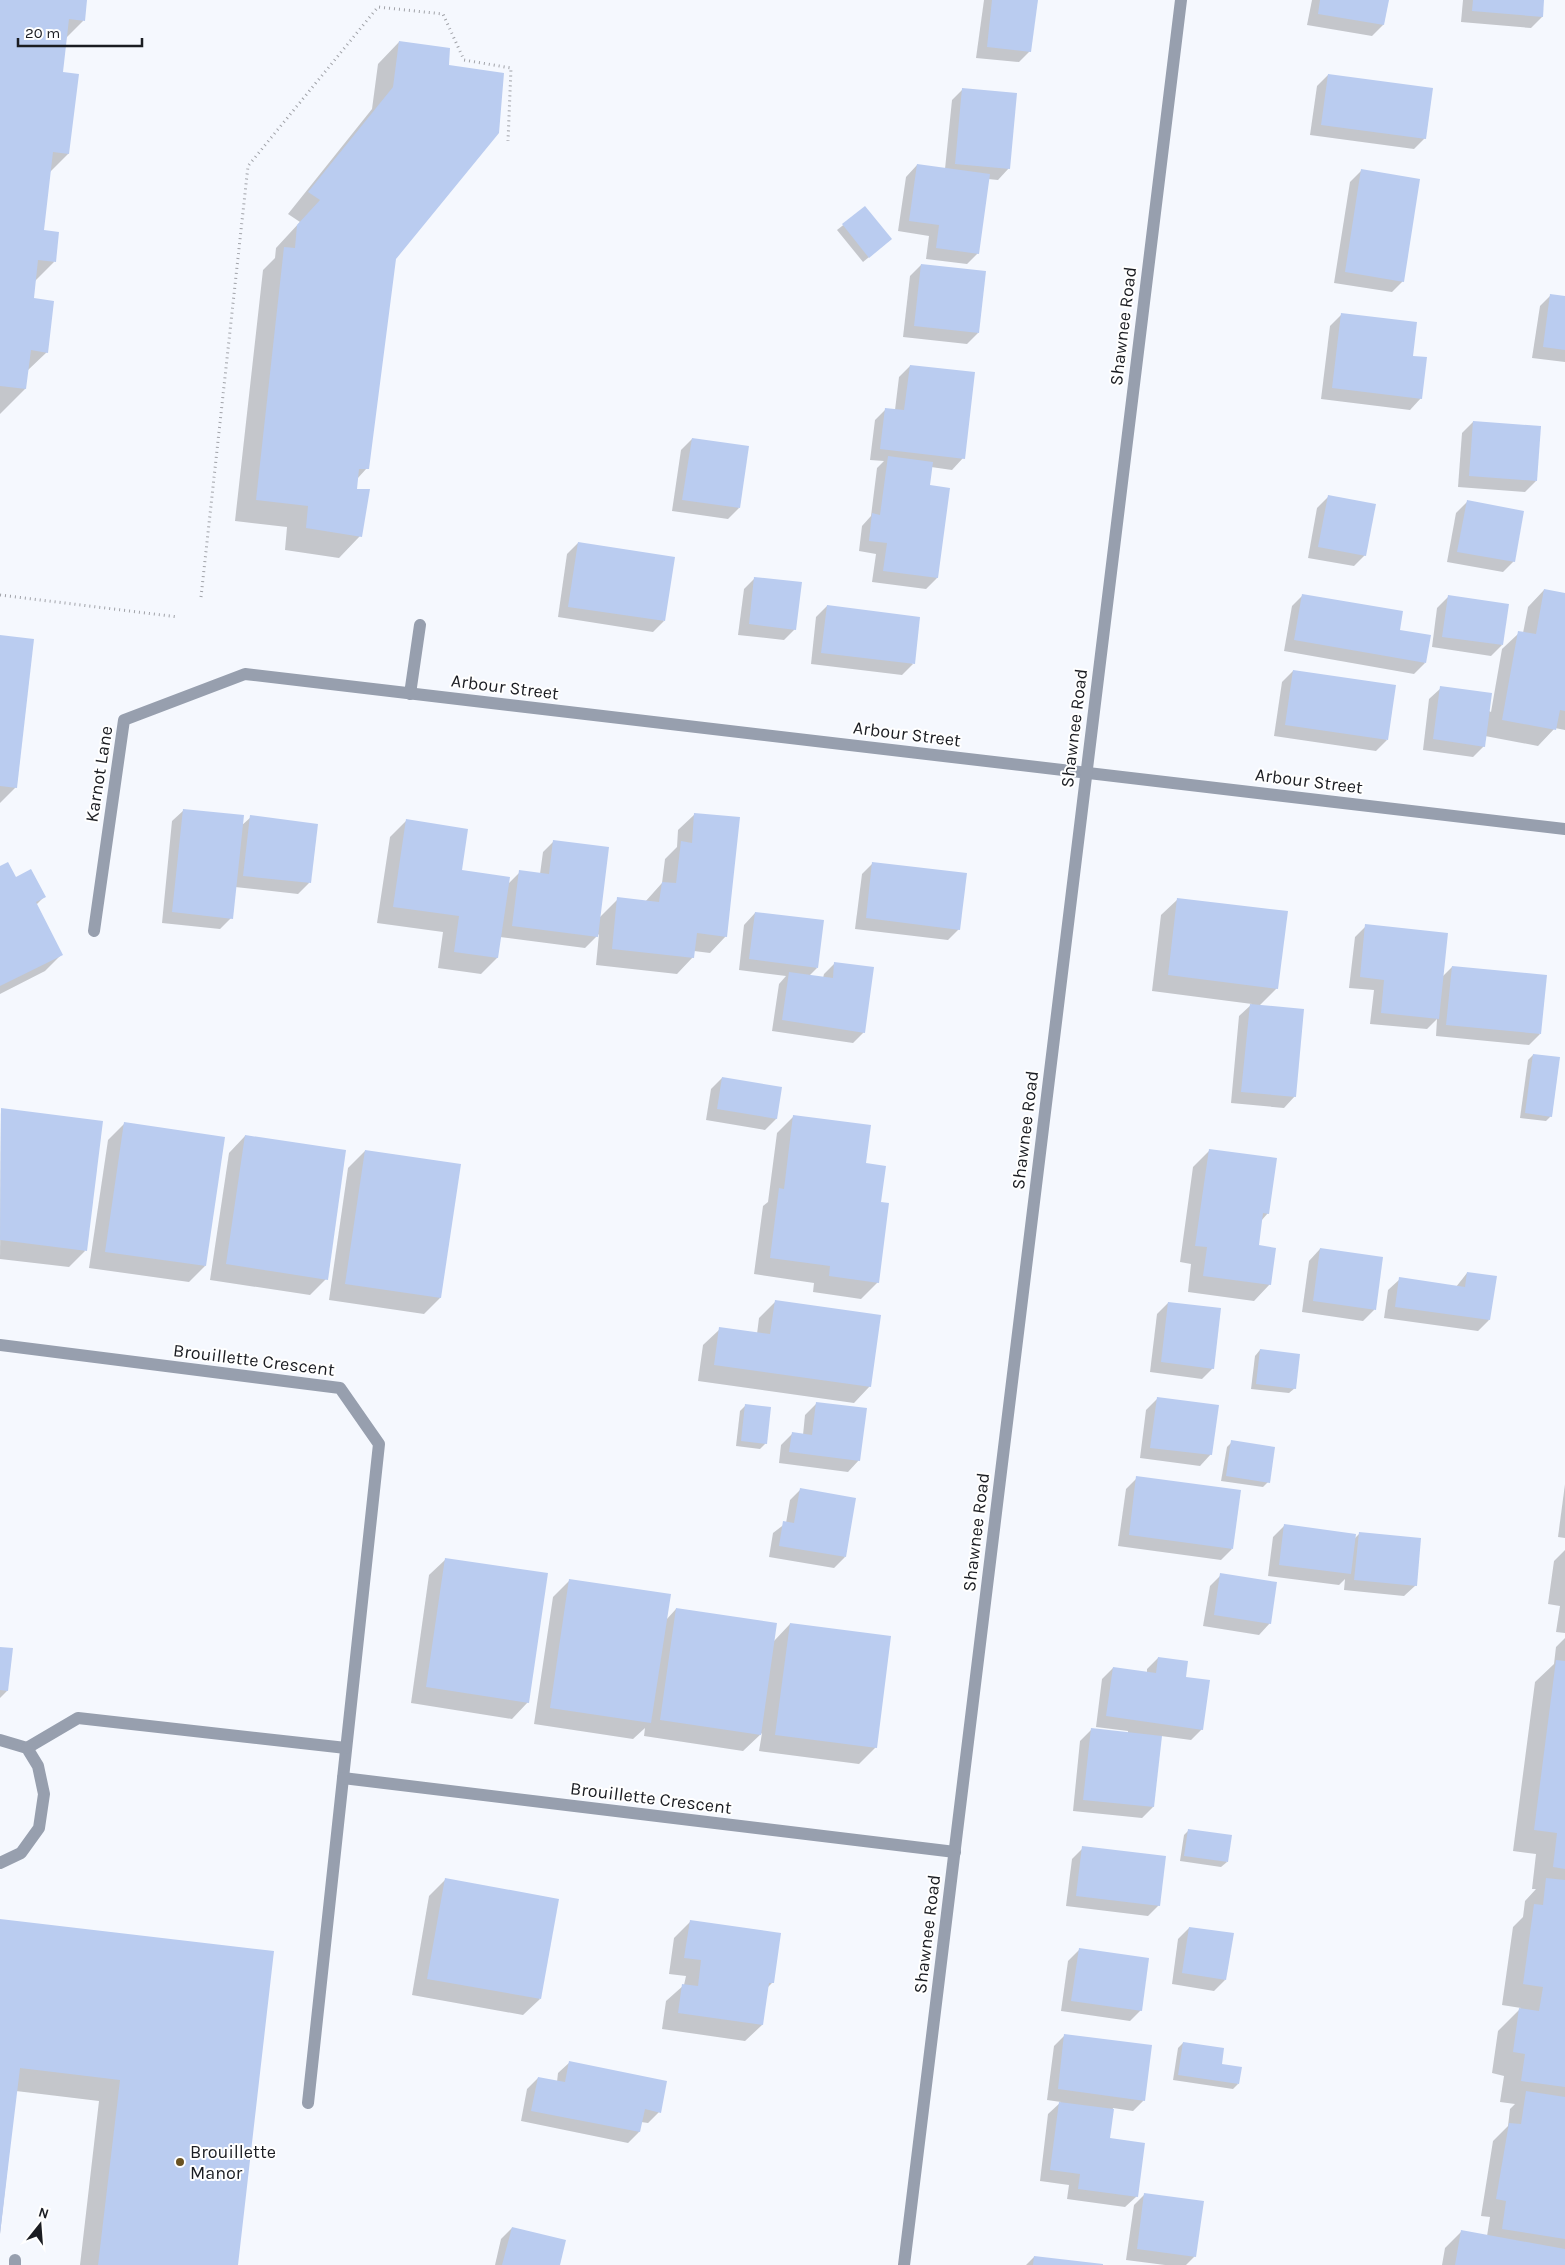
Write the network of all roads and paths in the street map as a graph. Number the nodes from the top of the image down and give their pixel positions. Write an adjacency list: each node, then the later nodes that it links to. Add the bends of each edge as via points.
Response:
1 (1181, 0): 9 (street, Shawnee Road)
2 (508, 141): 4 (path, via 511,68 464,60 443,14 378,7 248,166)
3 (0, 595): 5 (path)
4 (201, 597)
5 (178, 616)
6 (420, 624): 8 (street)
7 (245, 674): 8 (street, Arbour Street); 11 (street, Karnot Lane, via 124,720)
8 (410, 694): 9 (street, Arbour Street)
9 (1086, 773): 10 (street, Arbour Street); 17 (street, Shawnee Road)
10 (1565, 829)
11 (94, 931)
12 (0, 1346): 15 (street, Brouillette Crescent, via 340,1388 379,1444)
13 (0, 1740): 14 (street)
14 (26, 1748): 15 (street, via 78,1718); 18 (street, via 38,1766 44,1794 39,1828 22,1853)
15 (346, 1748): 16 (street, Brouillette Crescent)
16 (342, 1778): 17 (street, Brouillette Crescent); 19 (street, Brouillette Crescent)
17 (955, 1852): 20 (street, Shawnee Road)
18 (0, 1863)
19 (308, 2103)
20 (904, 2265)

